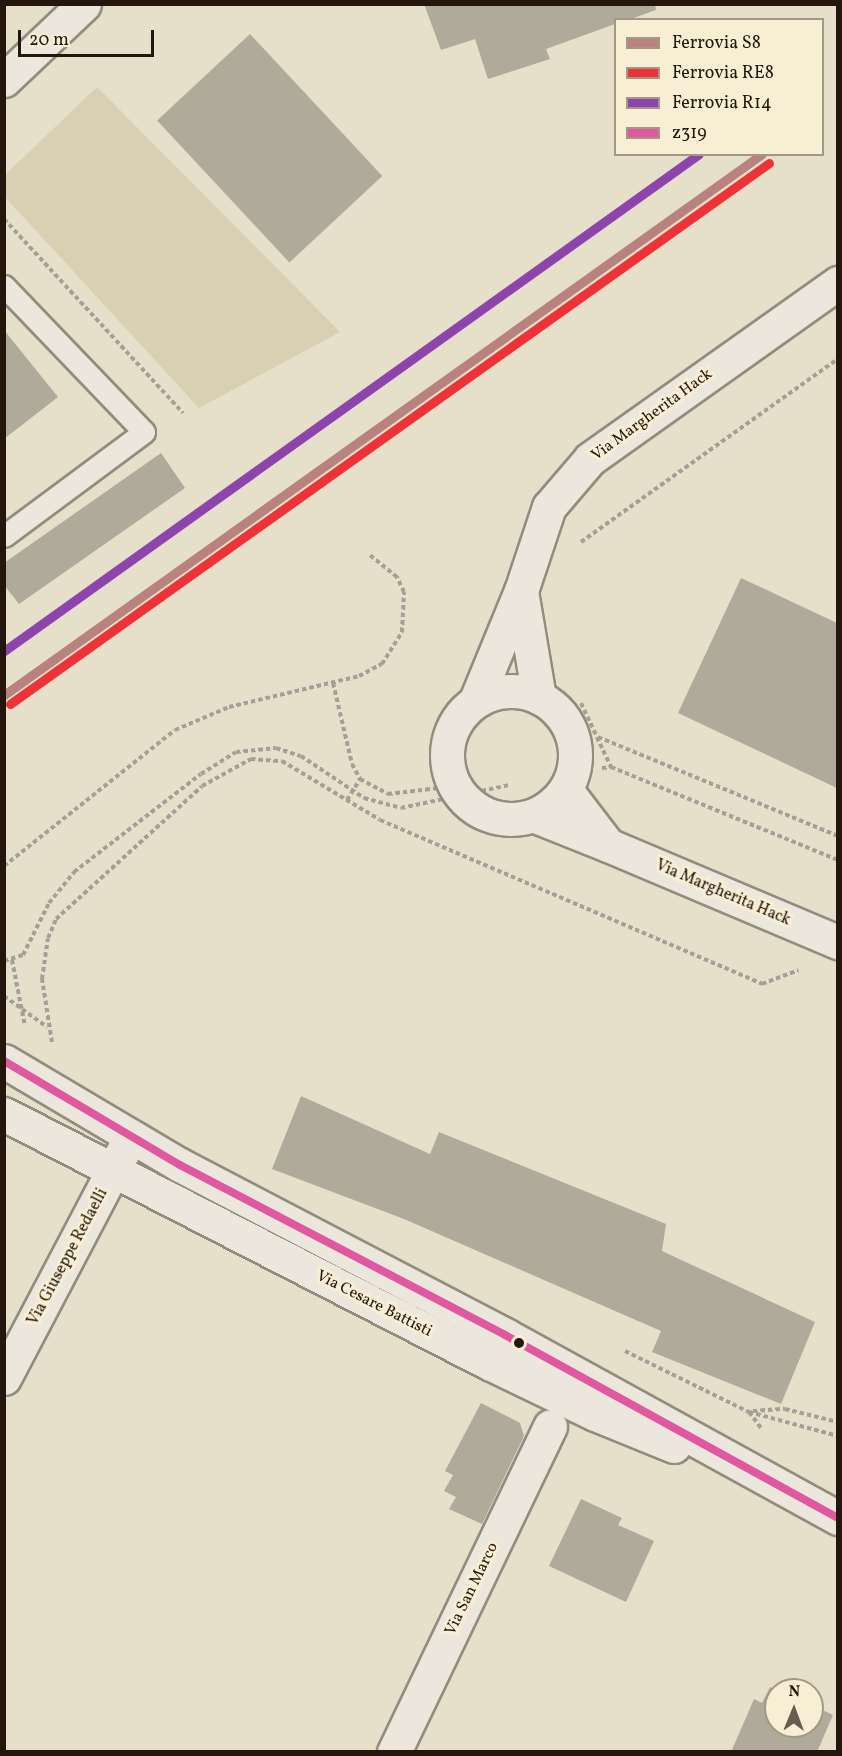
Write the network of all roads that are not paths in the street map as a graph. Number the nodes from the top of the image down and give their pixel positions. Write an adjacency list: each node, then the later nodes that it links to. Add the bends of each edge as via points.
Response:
1 (84, 4): 2 (street)
2 (4, 80)
3 (837, 283): 6 (street, Via Margherita Hack, via 590,459 549,507)
4 (4, 285): 5 (lane, via 144,432)
5 (4, 536)
6 (522, 591): 7 (street, Via Margherita Hack); 8 (street, Via Margherita Hack)
7 (539, 697): 8 (street, via 518,691 496,692); 9 (street, via 555,708 574,739 576,757)
8 (476, 700): 10 (street, Via Margherita Hack, via 451,729 447,767 453,786 475,809 494,818)
9 (566, 790): 10 (street); 11 (street, Via Margherita Hack)
10 (535, 816): 11 (street, Via Margherita Hack)
11 (608, 845): 12 (street, Via Margherita Hack)
12 (837, 942)
13 (4, 1061): 15 (street, Via Cesare Battisti)
14 (4, 1114): 16 (street, Via Cesare Battisti)
15 (132, 1136): 16 (street, Via Giuseppe Redaelli); 19 (street, Via Cesare Battisti, via 180,1166 641,1408)
16 (113, 1170): 17 (street, Via Giuseppe Redaelli); 19 (street, Via Cesare Battisti, via 595,1414)
17 (4, 1378)
18 (550, 1426): 21 (street, Via San Marco)
19 (752, 1474): 20 (street, Via Cesare Battisti)
20 (837, 1518)
21 (394, 1752)

